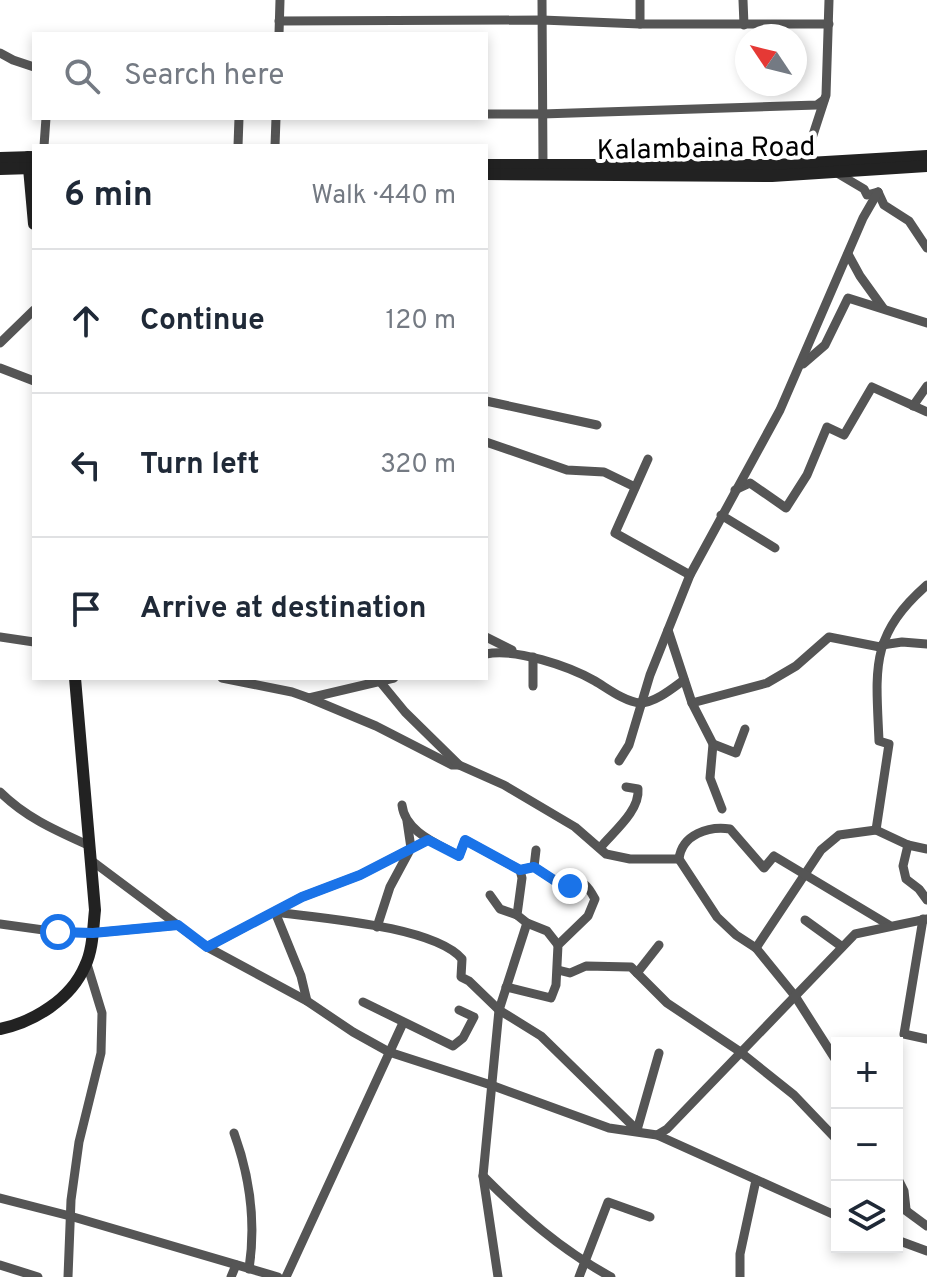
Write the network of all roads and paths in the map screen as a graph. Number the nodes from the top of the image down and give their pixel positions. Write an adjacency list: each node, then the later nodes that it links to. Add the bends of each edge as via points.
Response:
1 (280, 0): 7 (street)
2 (542, 0): 6 (street)
3 (640, 0): 8 (street)
4 (743, 0): 9 (street)
5 (829, 0): 11 (street)
6 (542, 20): 7 (street); 8 (street); 18 (street)
7 (279, 21): 13 (street)
8 (640, 24): 12 (street)
9 (744, 24)
10 (807, 24): 11 (street)
11 (829, 24): 16 (street)
12 (735, 25)
13 (279, 32)
14 (0, 53): 15 (street)
15 (32, 66)
16 (824, 100): 18 (street, via 817,105); 28 (street, via 812,138)
17 (488, 114): 18 (street)
18 (542, 114): 30 (street)
19 (46, 120): 22 (street)
20 (239, 120): 23 (street)
21 (276, 120): 24 (street)
22 (44, 144)
23 (238, 144)
24 (275, 144)
25 (927, 156): 28 (main road)
26 (0, 158): 27 (main road)
27 (31, 163): 32 (main road); 35 (main road)
28 (812, 163): 30 (main road)
29 (488, 165): 30 (main road)
30 (543, 165)
31 (927, 166): 33 (main road, Kalambaina Road)
32 (0, 169)
33 (836, 172): 34 (main road, Kalambaina Road, via 713,177); 36 (street, via 867,195)
34 (488, 174)
35 (32, 183)
36 (878, 192): 37 (street, via 884,205 909,221); 38 (street)
37 (927, 248)
38 (848, 254): 39 (street); 43 (street)
39 (883, 308): 41 (street); 43 (street, via 848,298 825,345)
40 (32, 312): 42 (street)
41 (927, 323)
42 (0, 343)
43 (800, 367): 54 (street)
44 (0, 368): 45 (street)
45 (32, 380)
46 (927, 386): 48 (street)
47 (488, 401): 50 (street)
48 (913, 406): 49 (street); 54 (street, via 872,387 844,435 827,427 786,508 750,483)
49 (927, 412)
50 (597, 425)
51 (488, 443): 53 (street, via 567,470 604,472)
52 (648, 459): 53 (street)
53 (635, 487): 57 (street, via 615,533)
54 (735, 490): 55 (street)
55 (721, 515): 56 (street); 57 (street)
56 (775, 548)
57 (690, 575): 59 (street)
58 (927, 585): 64 (street, via 908,602)
59 (668, 630): 71 (street); 74 (street)
60 (0, 637): 62 (street)
61 (488, 638): 66 (street)
62 (32, 642)
63 (927, 644): 64 (street)
64 (881, 646): 75 (street, via 829,637 767,683); 85 (street, via 879,741 889,744)
65 (488, 654): 66 (street)
66 (528, 656): 72 (street); 74 (street)
67 (75, 680): 88 (main road)
68 (232, 680): 73 (street)
69 (376, 680): 73 (street)
70 (379, 680): 79 (street)
71 (684, 680): 74 (street); 75 (street)
72 (533, 686)
73 (309, 698): 79 (street)
74 (641, 703): 78 (street)
75 (692, 703): 77 (street)
76 (745, 729): 77 (street, via 736,753)
77 (713, 744): 83 (street, via 710,778)
78 (619, 761)
79 (459, 765): 90 (street, via 504,785)
80 (626, 787): 90 (street, via 638,789 639,797)
81 (0, 792): 88 (street, via 40,823)
82 (402, 805): 84 (street)
83 (722, 809)
84 (407, 821): 86 (street); 89 (street)
85 (876, 830): 87 (street); 97 (street, via 839,835)
86 (428, 840): 89 (street); 96 (street, via 459,856 465,840)
87 (908, 845): 91 (street); 99 (street, via 906,879)
88 (90, 846): 94 (main road)
89 (411, 848): 100 (street); 108 (street)
90 (600, 848): 93 (street, via 616,857)
91 (927, 849)
92 (536, 850): 95 (street)
93 (679, 859): 97 (street, via 680,848 690,838 712,827 730,829 764,868 774,856); 114 (street, via 717,917)
94 (92, 861): 106 (street); 109 (main road)
95 (534, 867): 96 (street); 110 (street, via 563,886 585,883 595,899 588,916)
96 (520, 870): 101 (street)
97 (804, 873): 107 (street); 114 (street)
98 (490, 895): 101 (street, via 500,909)
99 (927, 900)
100 (275, 912): 108 (street); 113 (street); 120 (street)
101 (517, 915): 104 (street)
102 (925, 919): 107 (street); 126 (street, via 904,1034)
103 (805, 920): 112 (street)
104 (527, 923): 110 (street, via 547,931); 118 (street)
105 (0, 924): 109 (street)
106 (178, 925): 109 (street); 113 (street)
107 (889, 925): 112 (street, via 855,934)
108 (377, 927): 123 (street, via 454,950 462,959 461,977)
109 (93, 933): 115 (main road)
110 (558, 945): 116 (street)
111 (659, 945): 117 (street)
112 (841, 946): 119 (street)
113 (207, 947): 120 (street)
114 (756, 948): 119 (street)
115 (87, 964): 125 (main road, via 50,1007); 141 (street, via 102,1013 101,1053 79,1142)
116 (558, 970): 117 (street, via 570,973 610,965 631,967); 118 (street, via 551,998)
117 (637, 973): 127 (street, via 667,1003)
118 (506, 987): 123 (street)
119 (795, 996): 127 (street); 130 (street)
120 (307, 1001): 128 (street)
121 (363, 1002): 124 (street)
122 (459, 1010): 124 (street, via 474,1017 453,1046)
123 (499, 1010): 131 (street); 132 (street, via 541,1036)
124 (403, 1023): 128 (street)
125 (0, 1029)
126 (927, 1039)
127 (739, 1051): 134 (street, via 794,1095); 135 (street)
128 (391, 1053): 131 (street); 154 (street)
129 (659, 1053): 132 (street)
130 (831, 1053)
131 (491, 1085): 132 (street, via 609,1128); 136 (street)
132 (637, 1130): 135 (street)
133 (234, 1133): 149 (street, via 252,1208)
134 (831, 1134)
135 (657, 1135): 137 (street)
136 (483, 1176): 146 (street, via 530,1223); 155 (street)
137 (756, 1180): 140 (street); 158 (street)
138 (0, 1198): 141 (street)
139 (903, 1207): 143 (street)
140 (831, 1213)
141 (70, 1216): 148 (street); 151 (street)
142 (650, 1217): 146 (street, via 608,1202)
143 (927, 1226)
144 (903, 1242): 145 (street)
145 (927, 1251)
146 (585, 1263): 156 (street); 157 (street)
147 (0, 1265): 150 (street)
148 (236, 1265): 149 (street); 152 (street)
149 (249, 1269): 153 (street)
150 (36, 1277)
151 (65, 1277)
152 (231, 1277)
153 (278, 1277)
154 (286, 1277)
155 (498, 1277)
156 (579, 1277)
157 (611, 1277)
158 (740, 1277)

